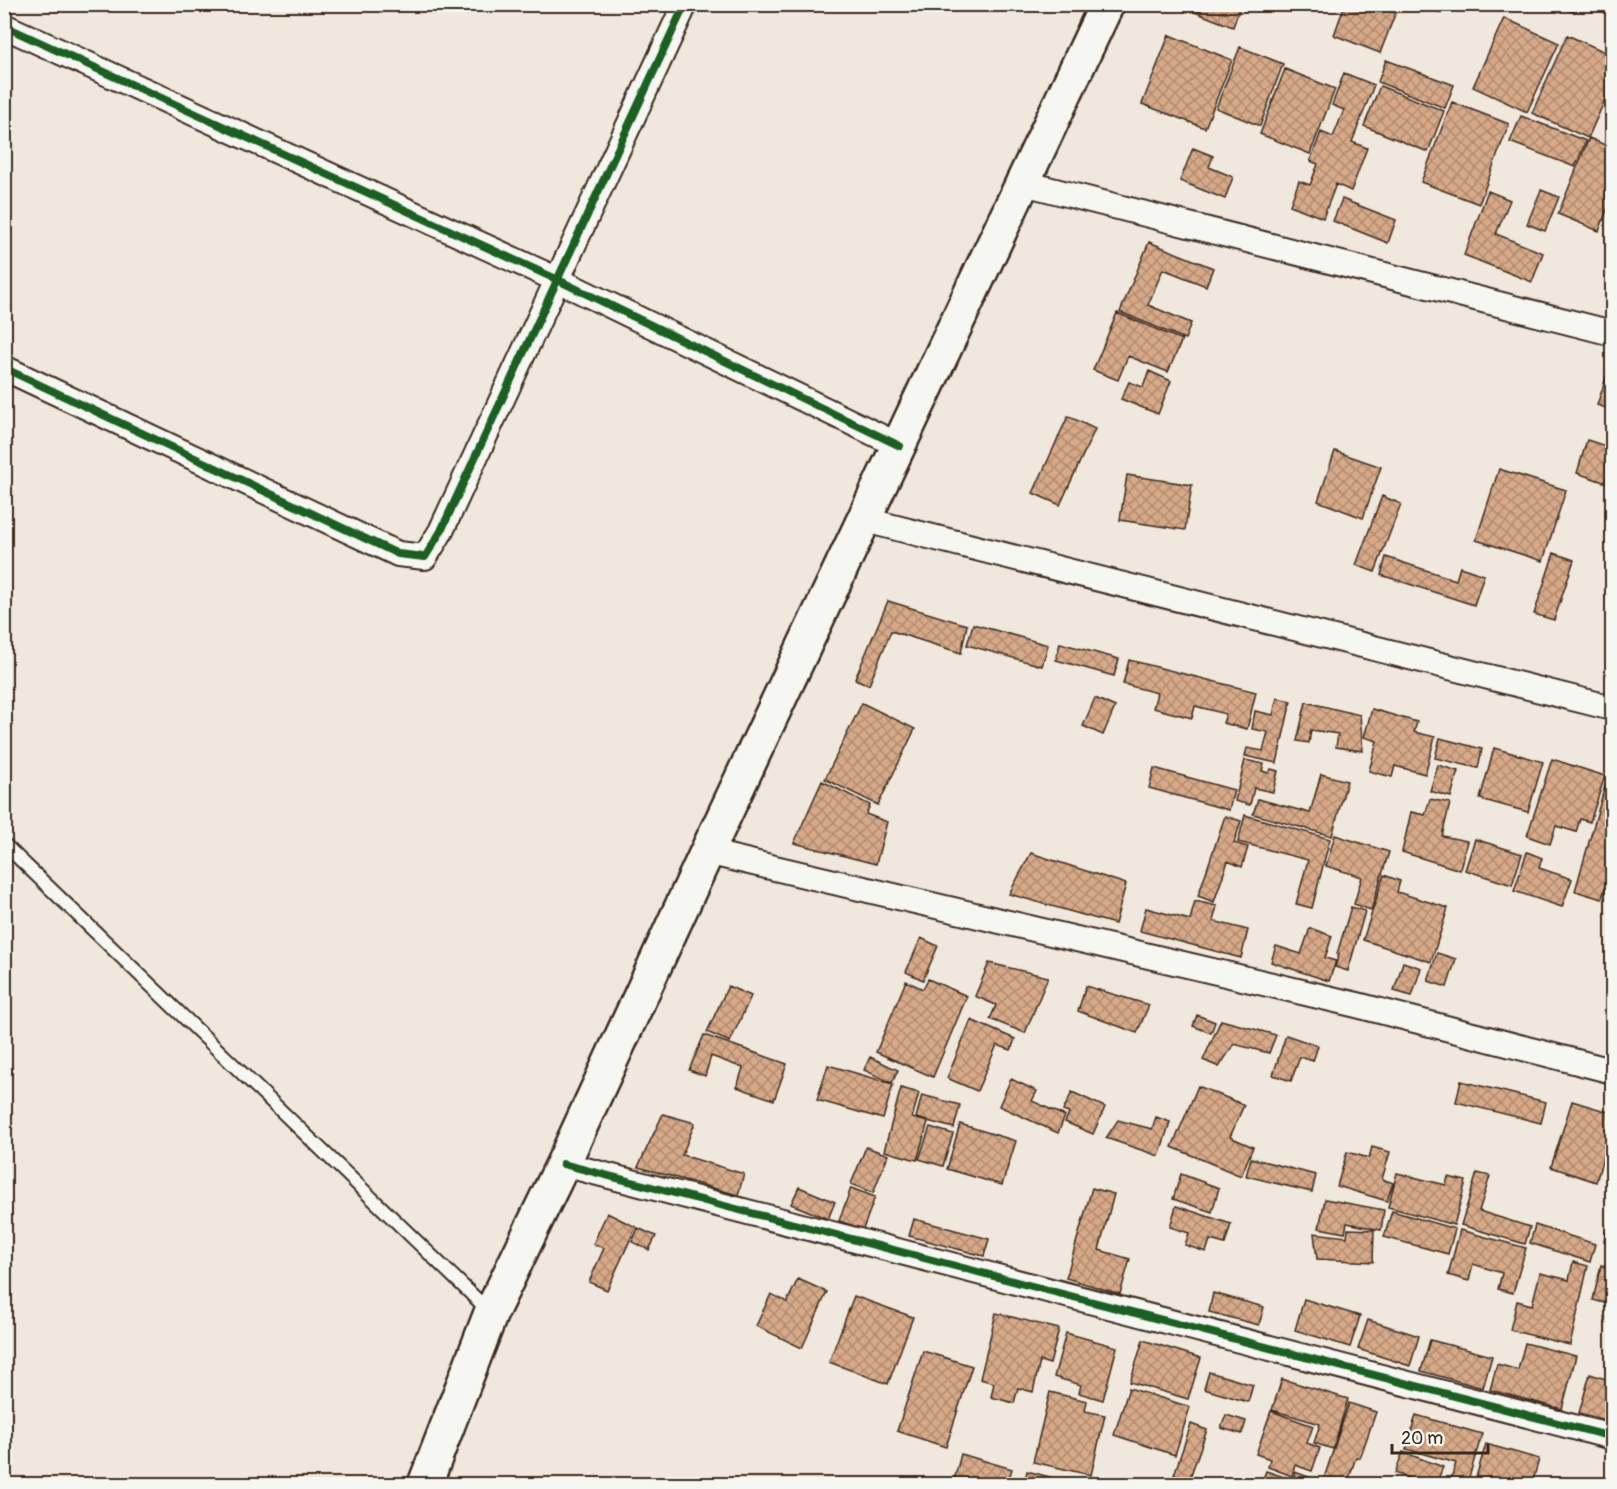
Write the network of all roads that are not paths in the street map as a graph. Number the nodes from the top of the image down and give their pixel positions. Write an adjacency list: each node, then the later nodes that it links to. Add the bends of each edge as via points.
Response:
1 (685, 4): 5 (street)
2 (1107, 4): 4 (main road)
3 (4, 26): 5 (street)
4 (1024, 183): 6 (street); 8 (main road)
5 (558, 280): 7 (street, via 441,531 425,557 398,554); 8 (street)
6 (1612, 333)
7 (4, 368)
8 (900, 446): 9 (main road)
9 (865, 520): 10 (street); 12 (main road)
10 (1612, 708)
11 (4, 844): 15 (lane)
12 (707, 852): 13 (street, via 1357,1005); 14 (main road)
13 (1612, 1071)
14 (563, 1164): 15 (main road); 16 (street)
15 (491, 1313): 17 (main road)
16 (1612, 1437)
17 (430, 1483)

